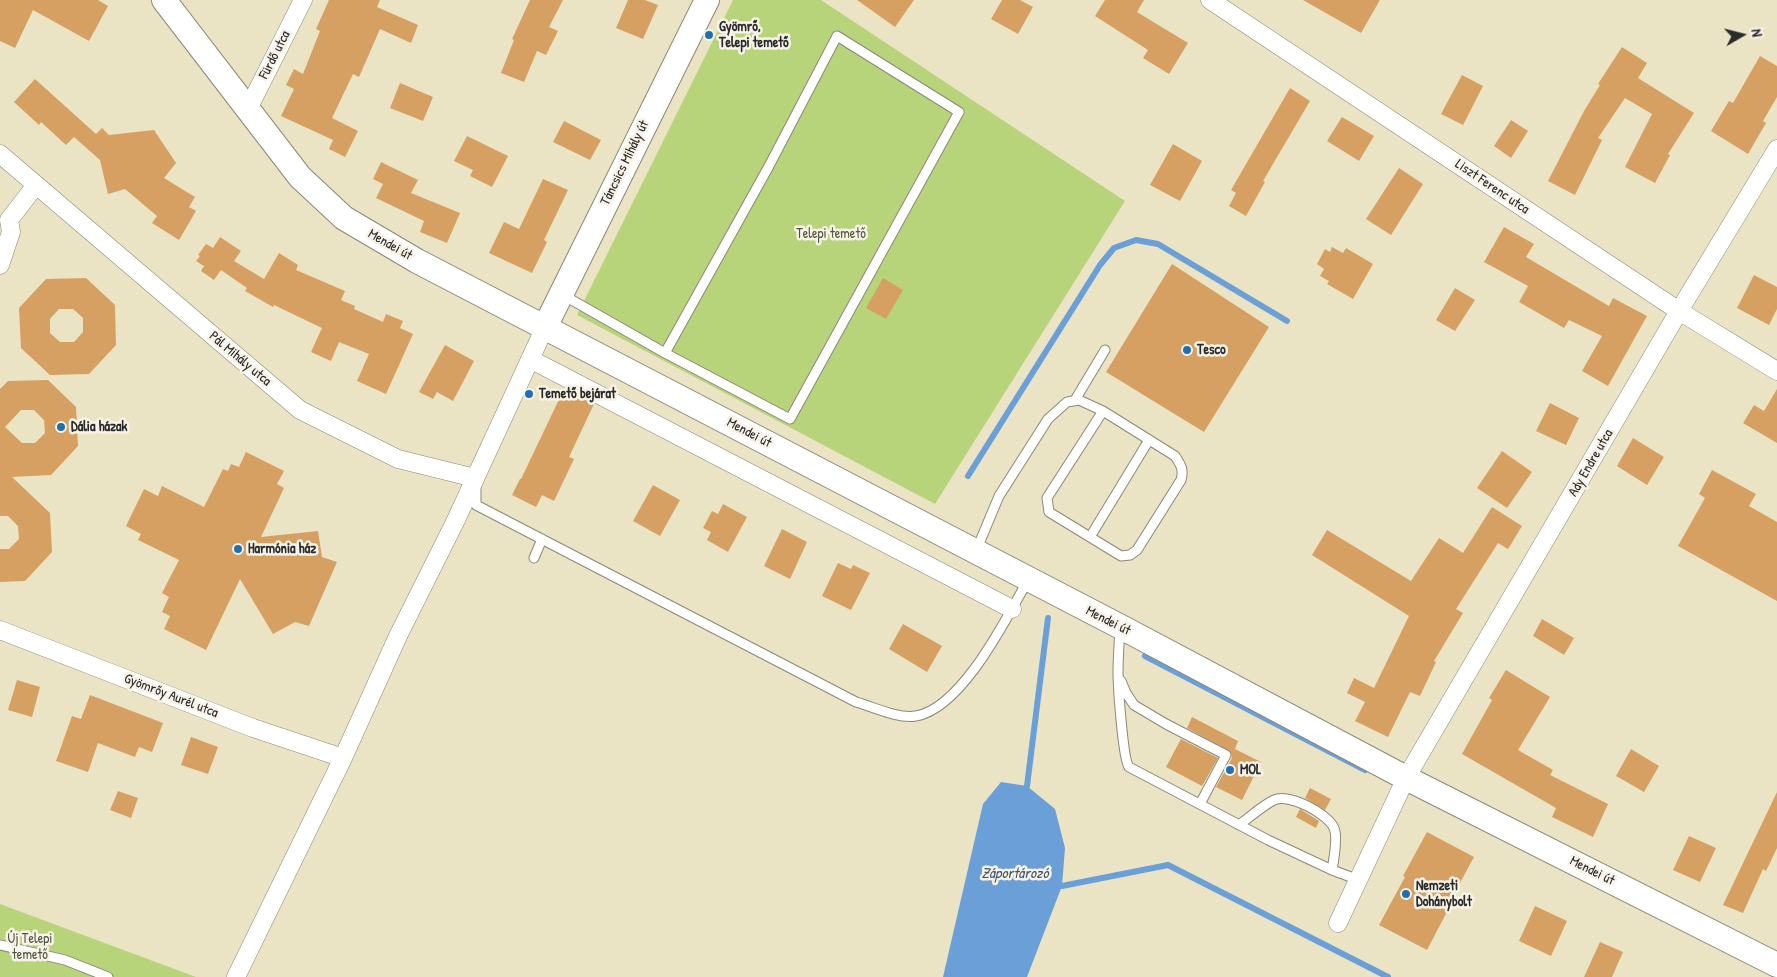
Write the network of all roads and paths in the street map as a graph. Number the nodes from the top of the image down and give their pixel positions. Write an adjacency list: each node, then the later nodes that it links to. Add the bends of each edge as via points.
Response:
1 (164, 0): 5 (main road, Mendei út)
2 (303, 0): 5 (street, Fürdő utca)
3 (707, 0): 11 (main road, Táncsics Mihály út)
4 (1210, 0): 12 (street, Liszt Ferenc utca)
5 (247, 111): 13 (main road, Mendei út, via 300,177 344,218 417,261)
6 (1777, 149): 12 (street, Ady Endre utca)
7 (0, 154): 8 (street, Pál Mihály utca)
8 (36, 185): 9 (street); 21 (street, Pál Mihály utca, via 300,410 398,459)
9 (4, 213): 10 (street, via 11,232)
10 (0, 265)
11 (561, 295): 13 (main road, Táncsics Mihály út); 15 (lane)
12 (1679, 311): 17 (street, Liszt Ferenc utca); 32 (street, Ady Endre utca)
13 (545, 327): 16 (street); 24 (main road, Mendei út)
14 (1105, 350): 18 (lane)
15 (665, 353): 15 (lane, via 837,36 959,112 790,419)
16 (530, 359): 21 (street); 27 (street)
17 (1777, 371)
18 (1075, 400): 19 (lane); 24 (lane, via 1067,402 1048,419 999,496)
19 (1103, 412): 20 (lane); 22 (lane, via 1047,498 1049,512)
20 (1149, 440): 22 (lane); 22 (lane, via 1175,456 1181,465 1181,480 1138,550 1121,556)
21 (476, 478): 23 (lane, via 476,505); 31 (street, via 398,636)
22 (1090, 537)
23 (542, 539): 25 (lane); 27 (lane, via 856,702 900,715 916,716 952,696 969,677)
24 (976, 552): 26 (main road, Mendei út)
25 (534, 558)
26 (1029, 580): 27 (lane); 28 (main road, Mendei út)
27 (1012, 609)
28 (1121, 627): 30 (lane); 32 (main road, Mendei út)
29 (0, 630): 31 (street, Gyömrőy Aurél utca, via 253,728)
30 (1118, 674): 33 (lane, via 1126,764); 33 (lane, via 1134,705 1226,754)
31 (343, 758): 41 (street)
32 (1406, 778): 36 (street); 39 (main road, Mendei út)
33 (1200, 804): 34 (lane)
34 (1239, 825): 35 (lane); 35 (lane, via 1275,800 1292,799 1323,814 1334,828)
35 (1332, 870): 36 (lane)
36 (1359, 880): 37 (street)
37 (1338, 923)
38 (0, 945): 40 (lane, via 65,960)
39 (1777, 965)
40 (108, 977)
41 (236, 977)

